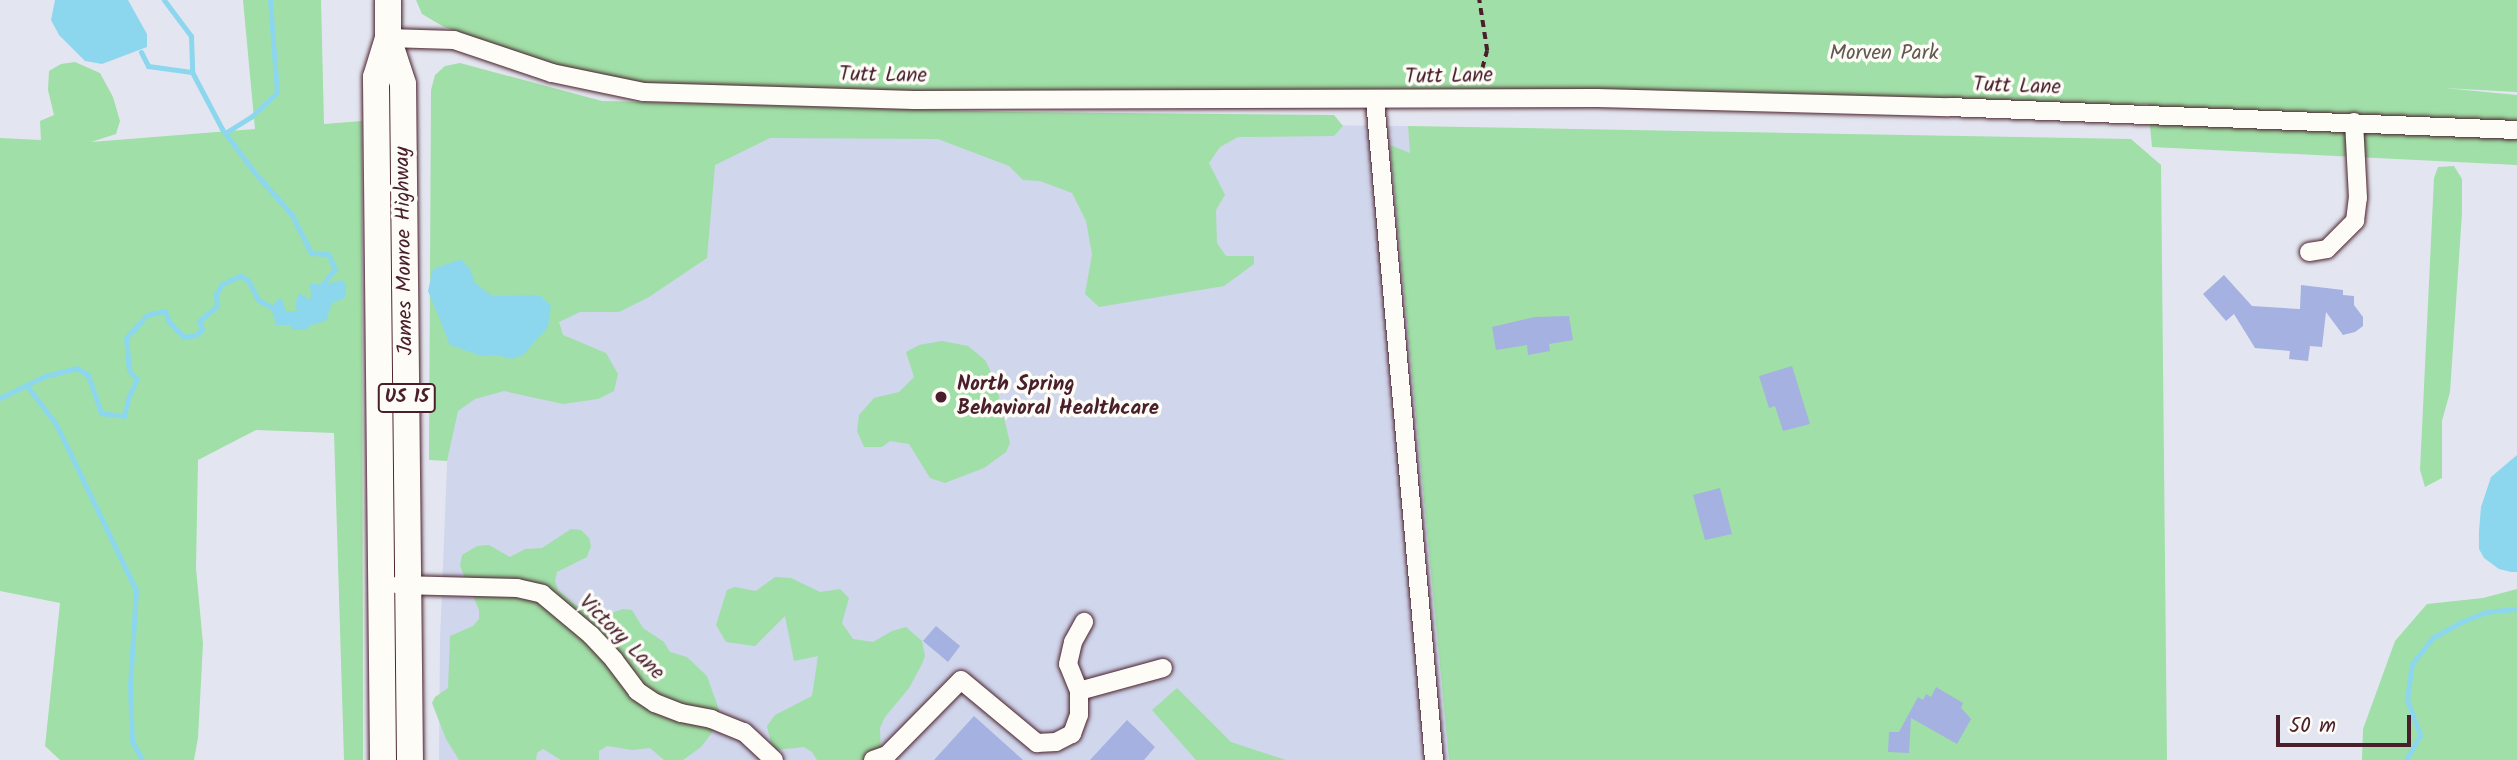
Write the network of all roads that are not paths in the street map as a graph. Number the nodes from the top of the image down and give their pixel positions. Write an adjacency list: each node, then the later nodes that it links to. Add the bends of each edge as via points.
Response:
1 (388, 0): 2 (highway, James Monroe Highway / US 15)
2 (388, 38): 3 (street, Tutt Lane, via 454,40 552,73 644,92 914,100); 7 (highway, James Monroe Highway / US 15, via 376,77); 8 (highway, James Monroe Highway / US 15, via 402,84)
3 (1375, 100): 4 (street, Tutt Lane, via 1676,100); 16 (street)
4 (2354, 122): 5 (street, Tutt Lane); 6 (street, via 2356,221 2327,249)
5 (2517, 130)
6 (2309, 252)
7 (382, 583): 8 (street, Victory Lane); 12 (highway, James Monroe Highway / US 15)
8 (409, 585): 13 (highway, James Monroe Highway / US 15); 14 (street, Victory Lane, via 517,588 542,594 591,635 637,691 668,708 744,732)
9 (1084, 622): 11 (street, via 1068,664)
10 (1163, 668): 11 (street)
11 (1079, 691): 15 (street, via 1079,715 1072,734 1056,742 1037,743 961,680 887,755)
12 (383, 760)
13 (410, 760)
14 (774, 760)
15 (873, 760)
16 (1434, 760)

